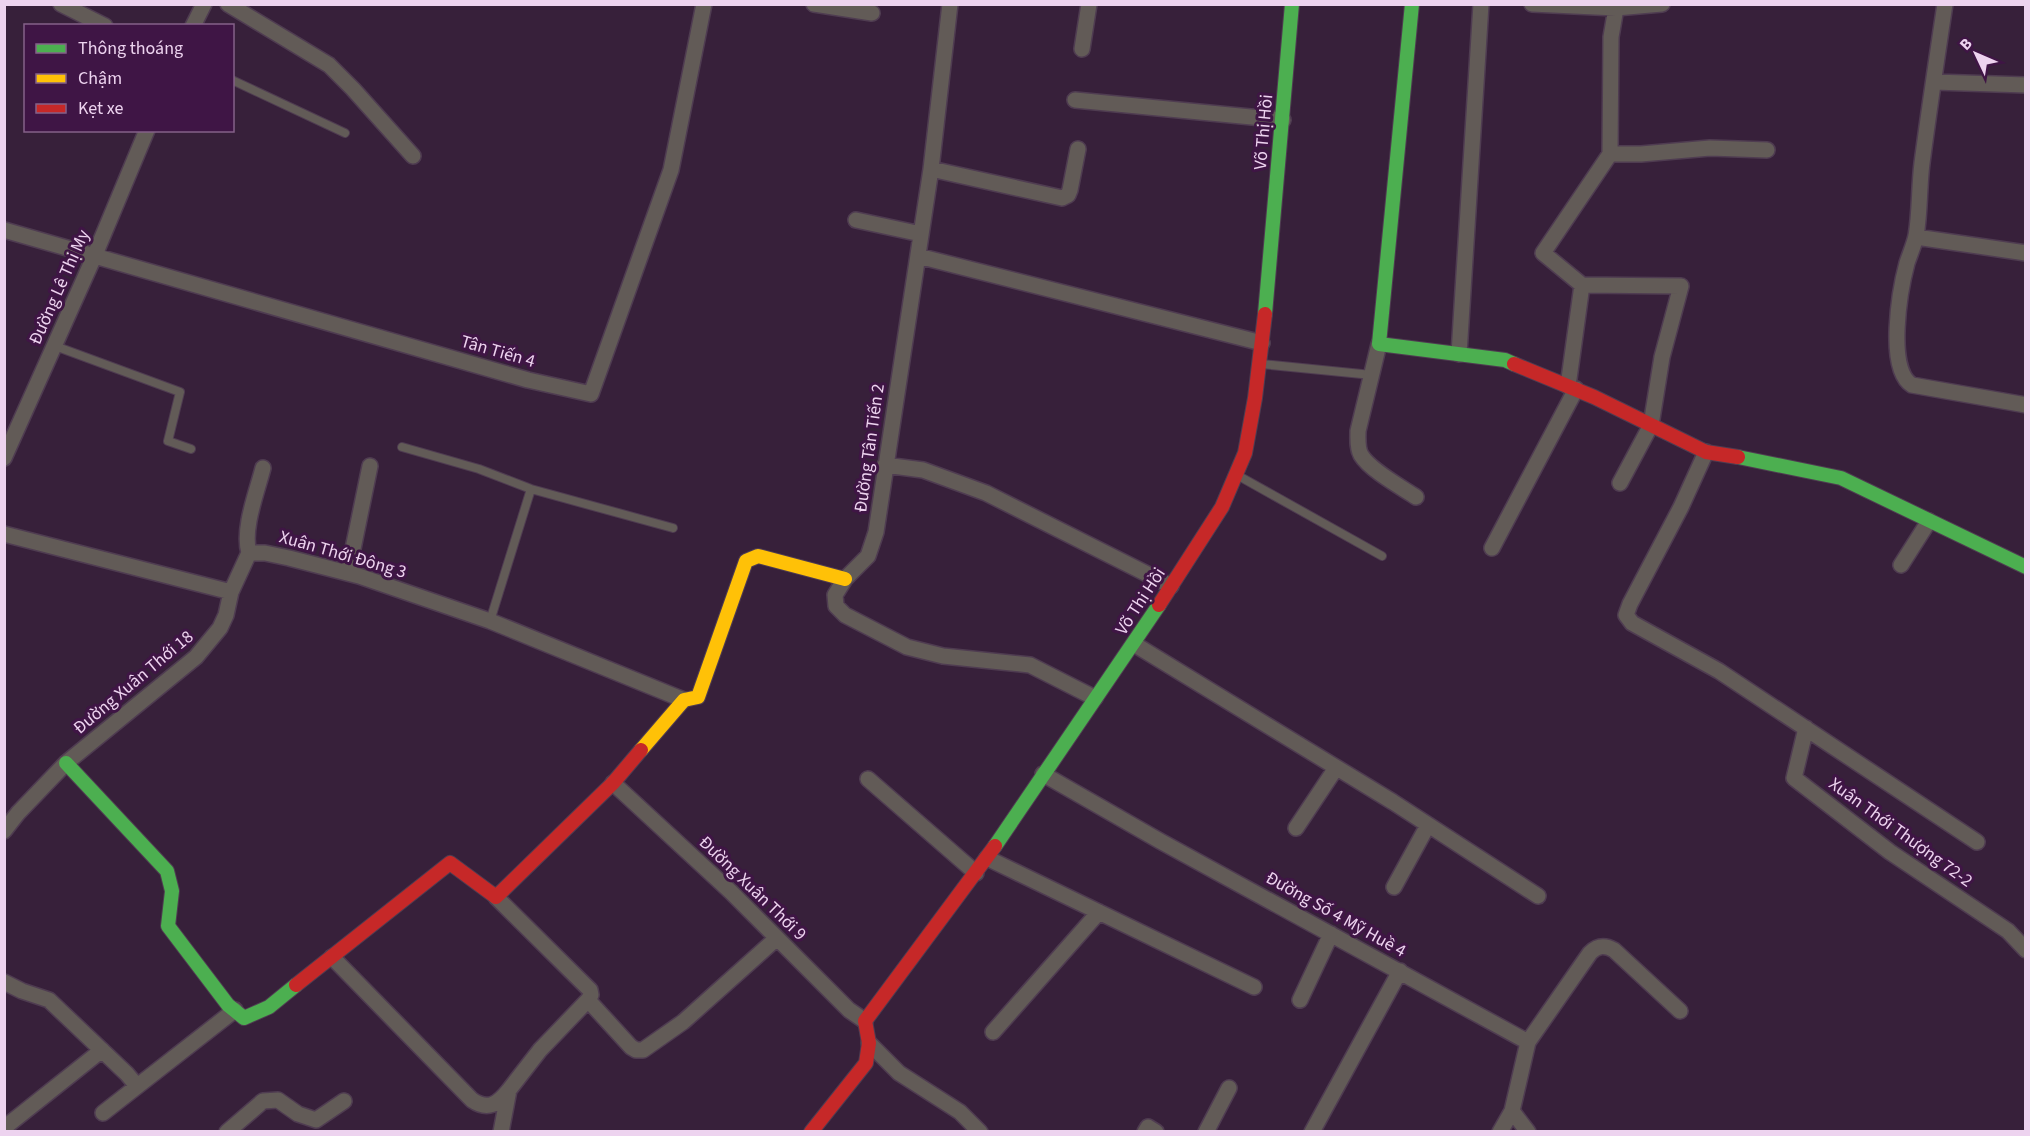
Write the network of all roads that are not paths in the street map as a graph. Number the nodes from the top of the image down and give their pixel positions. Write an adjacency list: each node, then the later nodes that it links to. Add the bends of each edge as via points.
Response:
1 (61, 4): 16 (street)
2 (204, 4): 17 (street)
3 (228, 4): 29 (street, via 329,65)
4 (704, 4): 37 (street, Tân Tiến 4, via 671,170 591,394 528,380)
5 (814, 4): 15 (street)
6 (950, 4): 30 (street, Đường Tân Tiến 2)
7 (1089, 4): 18 (street)
8 (1292, 4): 23 (street, Võ Thị Hồi)
9 (1412, 4): 40 (street)
10 (1481, 4): 42 (street)
11 (1532, 4): 14 (street)
12 (1662, 4): 14 (street)
13 (1945, 4): 20 (street)
14 (1616, 6): 28 (street, via 1611,37)
15 (872, 13)
16 (101, 24)
17 (194, 24)
18 (1082, 49)
19 (234, 81): 25 (lane)
20 (1934, 81): 21 (street); 34 (street, via 1921,166)
21 (2025, 85)
22 (1075, 100): 23 (street)
23 (1283, 120): 39 (street, Võ Thị Hồi)
24 (146, 132): 37 (street, Đường Lê Thị My)
25 (345, 133)
26 (1078, 149): 30 (street, via 1070,190 1062,198)
27 (1767, 150): 28 (street, via 1710,148)
28 (1610, 154): 38 (street, via 1543,253)
29 (413, 156)
30 (931, 169): 33 (street, Đường Tân Tiến 2)
31 (856, 220): 33 (street)
32 (4, 230): 37 (street, Tân Tiến 4)
33 (921, 234): 36 (street, Đường Tân Tiến 2)
34 (1916, 237): 35 (street); 46 (street, via 1899,308 1898,348 1903,376 1912,385)
35 (2025, 253)
36 (918, 256): 39 (street); 52 (street, Đường Tân Tiến 2)
37 (94, 257): 41 (street, Đường Lê Thị My)
38 (1582, 285): 45 (street); 47 (street, via 1681,286 1662,357)
39 (1262, 343): 43 (street, Võ Thị Hồi)
40 (1379, 344): 42 (street); 44 (street)
41 (55, 346): 49 (lane, via 180,392 168,441); 51 (street, Đường Lê Thị My)
42 (1459, 354): 45 (street, via 1505,360)
43 (1259, 364): 44 (lane); 55 (street, Võ Thị Hồi, via 1245,453)
44 (1372, 375): 58 (street, via 1358,431 1361,454)
45 (1572, 388): 47 (street); 62 (street)
46 (2025, 405)
47 (1651, 425): 50 (street); 56 (street)
48 (402, 447): 57 (lane)
49 (191, 449)
50 (1706, 452): 59 (street, via 1842,478); 75 (street, via 1626,615 1632,623 1719,671)
51 (4, 458)
52 (885, 465): 68 (street, Đường Tân Tiến 2, via 876,531 868,556); 69 (street, via 923,470 986,493)
53 (370, 466): 67 (street)
54 (263, 468): 63 (street, via 248,530)
55 (1236, 474): 64 (lane); 69 (street, Võ Thị Hồi, via 1222,507)
56 (1620, 483)
57 (531, 489): 60 (lane); 71 (lane)
58 (1416, 497)
59 (1929, 520): 65 (street); 66 (street)
60 (673, 528)
61 (4, 534): 70 (street)
62 (1492, 548)
63 (249, 552): 67 (street, Xuân Thới Đông 3); 70 (street)
64 (1382, 555)
65 (1901, 565)
66 (2025, 567)
67 (348, 573): 71 (street, Xuân Thới Đông 3)
68 (845, 579): 73 (street, Đường Tân Tiến 2, via 835,595 836,606 845,615 907,647 943,656 1030,665); 74 (street, via 758,556 746,561 698,697)
69 (1171, 586): 72 (street, Võ Thị Hồi)
70 (231, 592): 76 (street, Đường Xuân Thới 18, via 220,628 196,657)
71 (490, 621): 74 (street, Xuân Thới Đông 3)
72 (1134, 644): 73 (street, Võ Thị Hồi); 77 (street)
73 (1095, 698): 78 (street, Võ Thị Hồi)
74 (684, 700): 80 (street)
75 (1806, 728): 84 (street); 93 (street, Xuân Thới Thượng 72-2, via 1794,778 1890,852 2008,931)
76 (66, 764): 83 (street, Đường Xuân Thới 18); 100 (street, via 166,871 172,891 168,927)
77 (1336, 768): 81 (street); 82 (street)
78 (1042, 774): 85 (street, Võ Thị Hồi); 91 (street, Đường Số 4 Mỹ Huề 4)
79 (868, 778): 86 (street)
80 (613, 783): 89 (street); 92 (street, Đường Xuân Thới 9)
81 (1428, 825): 87 (street); 88 (street)
82 (1296, 828)
83 (4, 831)
84 (1977, 843)
85 (987, 858): 86 (street, Võ Thị Hồi); 90 (street)
86 (976, 873): 102 (street, Võ Thị Hồi)
87 (1394, 887)
88 (1538, 896)
89 (496, 897): 94 (street, via 450,863); 98 (street, via 590,990)
90 (1100, 912): 97 (street); 103 (street)
91 (1330, 934): 95 (street, Đường Số 4 Mỹ Huề 4); 99 (street)
92 (777, 938): 98 (street, via 683,1022 643,1050 631,1047); 102 (street, Đường Xuân Thới 9)
93 (2025, 950)
94 (332, 957): 100 (street, via 269,1007 244,1018); 109 (street, via 472,1100 493,1105)
95 (1400, 971): 104 (street, Đường Số 4 Mỹ Huề 4); 121 (street)
96 (4, 982): 106 (street, via 49,1000)
97 (1254, 987)
98 (588, 1000): 109 (street, via 540,1050)
99 (1300, 1000)
100 (235, 1010): 107 (street)
101 (1680, 1011): 104 (street, via 1614,950 1598,947 1583,962)
102 (865, 1021): 105 (street)
103 (993, 1032)
104 (1528, 1042): 111 (street)
105 (869, 1043): 116 (street, via 866,1063); 117 (street, via 898,1073 960,1112)
106 (102, 1050): 107 (street); 113 (street)
107 (137, 1086): 112 (street)
108 (1229, 1088): 120 (street)
109 (509, 1090): 115 (street)
110 (344, 1101): 114 (street, via 316,1120 298,1114 278,1100 264,1101)
111 (1512, 1112): 122 (street); 123 (street)
112 (103, 1113)
113 (4, 1128)
114 (227, 1131)
115 (501, 1131)
116 (810, 1131)
117 (980, 1131)
118 (1145, 1131): 119 (street)
119 (1156, 1131)
120 (1206, 1131)
121 (1312, 1131)
122 (1500, 1131)
123 (1528, 1131)

